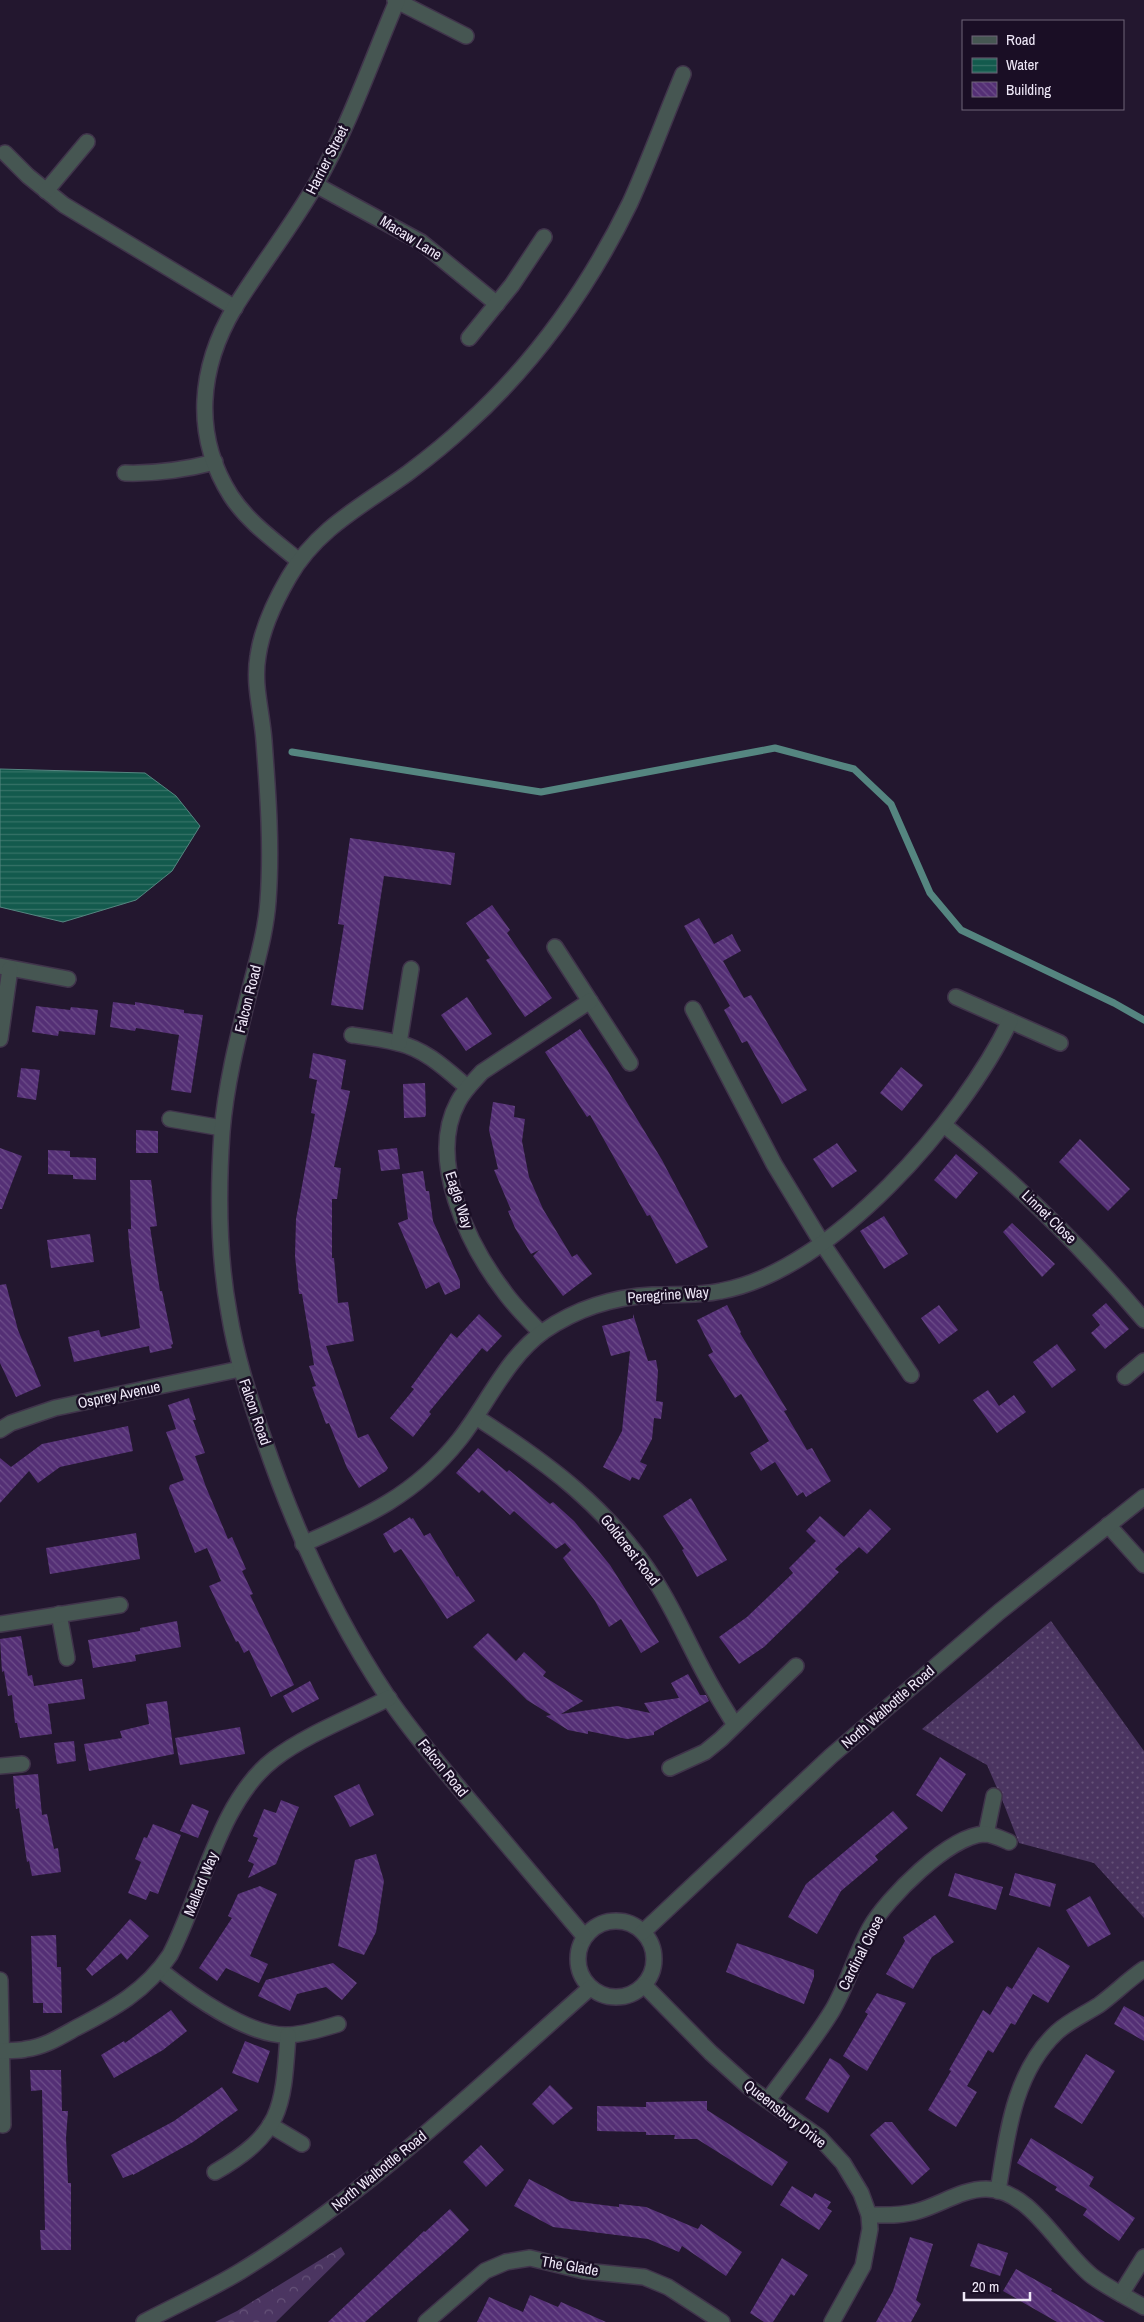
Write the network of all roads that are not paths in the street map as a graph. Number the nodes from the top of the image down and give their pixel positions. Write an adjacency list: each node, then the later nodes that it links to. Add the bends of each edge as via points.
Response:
1 (396, 0): 2 (street); 6 (street, Harrier Street, via 338,143)
2 (466, 36)
3 (682, 74): 14 (street, Falcon Road, via 616,230 581,291 531,359 467,425 406,474 327,530)
4 (86, 142): 7 (street)
5 (6, 153): 7 (street)
6 (316, 185): 9 (street, Macaw Lane, via 421,242); 10 (street, Harrier Street)
7 (46, 191): 10 (street, via 83,218)
8 (544, 237): 9 (street)
9 (497, 304): 11 (street)
10 (235, 308): 12 (street, Harrier Street, via 214,351 204,395 204,417)
11 (469, 338)
12 (215, 462): 13 (street, via 182,471); 14 (street, Harrier Street, via 243,510)
13 (125, 473)
14 (299, 561): 31 (street, Falcon Road, via 269,616 258,649 255,675 264,734 269,873 263,937 238,1039)
15 (555, 947): 20 (street)
16 (5, 967): 18 (street); 24 (street)
17 (411, 969): 25 (street)
18 (68, 979)
19 (956, 997): 22 (street)
20 (590, 1001): 27 (street); 28 (street, Eagle Way, via 500,1059)
21 (693, 1009): 32 (street, via 747,1115)
22 (1010, 1021): 26 (street); 30 (street, Peregrine Way, via 994,1053)
23 (352, 1034): 25 (street)
24 (0, 1039)
25 (399, 1043): 28 (street, via 429,1056)
26 (1060, 1043)
27 (630, 1063)
28 (467, 1088): 34 (street, Eagle Way, via 457,1103 447,1139 451,1183 458,1206 485,1263 502,1290)
29 (170, 1119): 31 (street)
30 (944, 1125): 32 (street, Peregrine Way, via 861,1212); 33 (street, Linnet Close, via 1030,1198 1110,1279)
31 (222, 1128): 36 (street, Falcon Road, via 221,1245 228,1308)
32 (822, 1243): 34 (street, Peregrine Way, via 782,1269 748,1284 702,1294 652,1295 604,1302); 37 (street)
33 (1144, 1320)
34 (541, 1333): 39 (street, Peregrine Way, via 507,1370)
35 (1144, 1361): 38 (street)
36 (240, 1369): 40 (street, Osprey Avenue, via 55,1408 18,1420); 43 (street, Falcon Road)
37 (911, 1375)
38 (1125, 1377)
39 (476, 1417): 43 (street, Peregrine Way, via 442,1460 400,1497); 51 (street, Goldcrest Road, via 559,1473 613,1525 656,1583)
40 (0, 1430)
41 (1144, 1497): 42 (street, North Walbottle Road)
42 (1108, 1525): 44 (street); 58 (street, North Walbottle Road, via 998,1612 831,1756)
43 (303, 1544): 50 (street, Falcon Road, via 334,1608)
44 (1144, 1565)
45 (120, 1605): 46 (street)
46 (59, 1614): 47 (street); 48 (street)
47 (0, 1624)
48 (67, 1658)
49 (796, 1666): 51 (street)
50 (389, 1698): 59 (street, Falcon Road, via 431,1755); 61 (street, Mallard Way, via 294,1746 274,1759 245,1788 227,1820 179,1938)
51 (735, 1725): 54 (street, via 705,1752)
52 (22, 1764): 53 (street)
53 (0, 1766)
54 (670, 1768)
55 (994, 1796): 56 (street)
56 (986, 1834): 57 (street); 68 (street, Cardinal Close, via 963,1839 940,1853 884,1908 870,1928 850,1977 831,2011)
57 (1009, 1842)
58 (643, 1932): 59 (street, via 618,1920 605,1922); 63 (street, via 652,1944 655,1958)
59 (584, 1936): 64 (street, via 578,1951 578,1964)
60 (1144, 1969): 73 (street, via 1057,2033 1040,2053 1022,2081 1010,2120)
61 (160, 1970): 66 (street, via 211,2007 264,2031); 67 (street, Mallard Way, via 113,2009 54,2040 26,2049)
62 (0, 1980): 67 (street)
63 (645, 1986): 64 (street, via 633,1995 618,1998 603,1996); 68 (street, Queensbury Drive, via 711,2053)
64 (590, 1988): 78 (street, North Walbottle Road, via 415,2144 325,2214 240,2272)
65 (338, 2024): 66 (street)
66 (288, 2035): 70 (street, via 285,2081)
67 (3, 2051): 69 (street)
68 (768, 2100): 74 (street, Queensbury Drive, via 818,2137 843,2163 861,2193)
69 (3, 2125)
70 (270, 2125): 71 (street); 72 (street, via 252,2148)
71 (302, 2144)
72 (215, 2172)
73 (998, 2191): 74 (street, via 976,2190 902,2214); 76 (street, via 1038,2216 1067,2253 1092,2276)
74 (869, 2215): 81 (street, Queensbury Drive, via 870,2229 862,2266)
75 (1144, 2257): 76 (street)
76 (1121, 2294): 77 (street)
77 (1144, 2307)
78 (144, 2322)
79 (426, 2322): 80 (street, The Glade, via 485,2271 506,2262 530,2258 584,2271 644,2277 668,2287)
80 (722, 2322)
81 (832, 2322)

